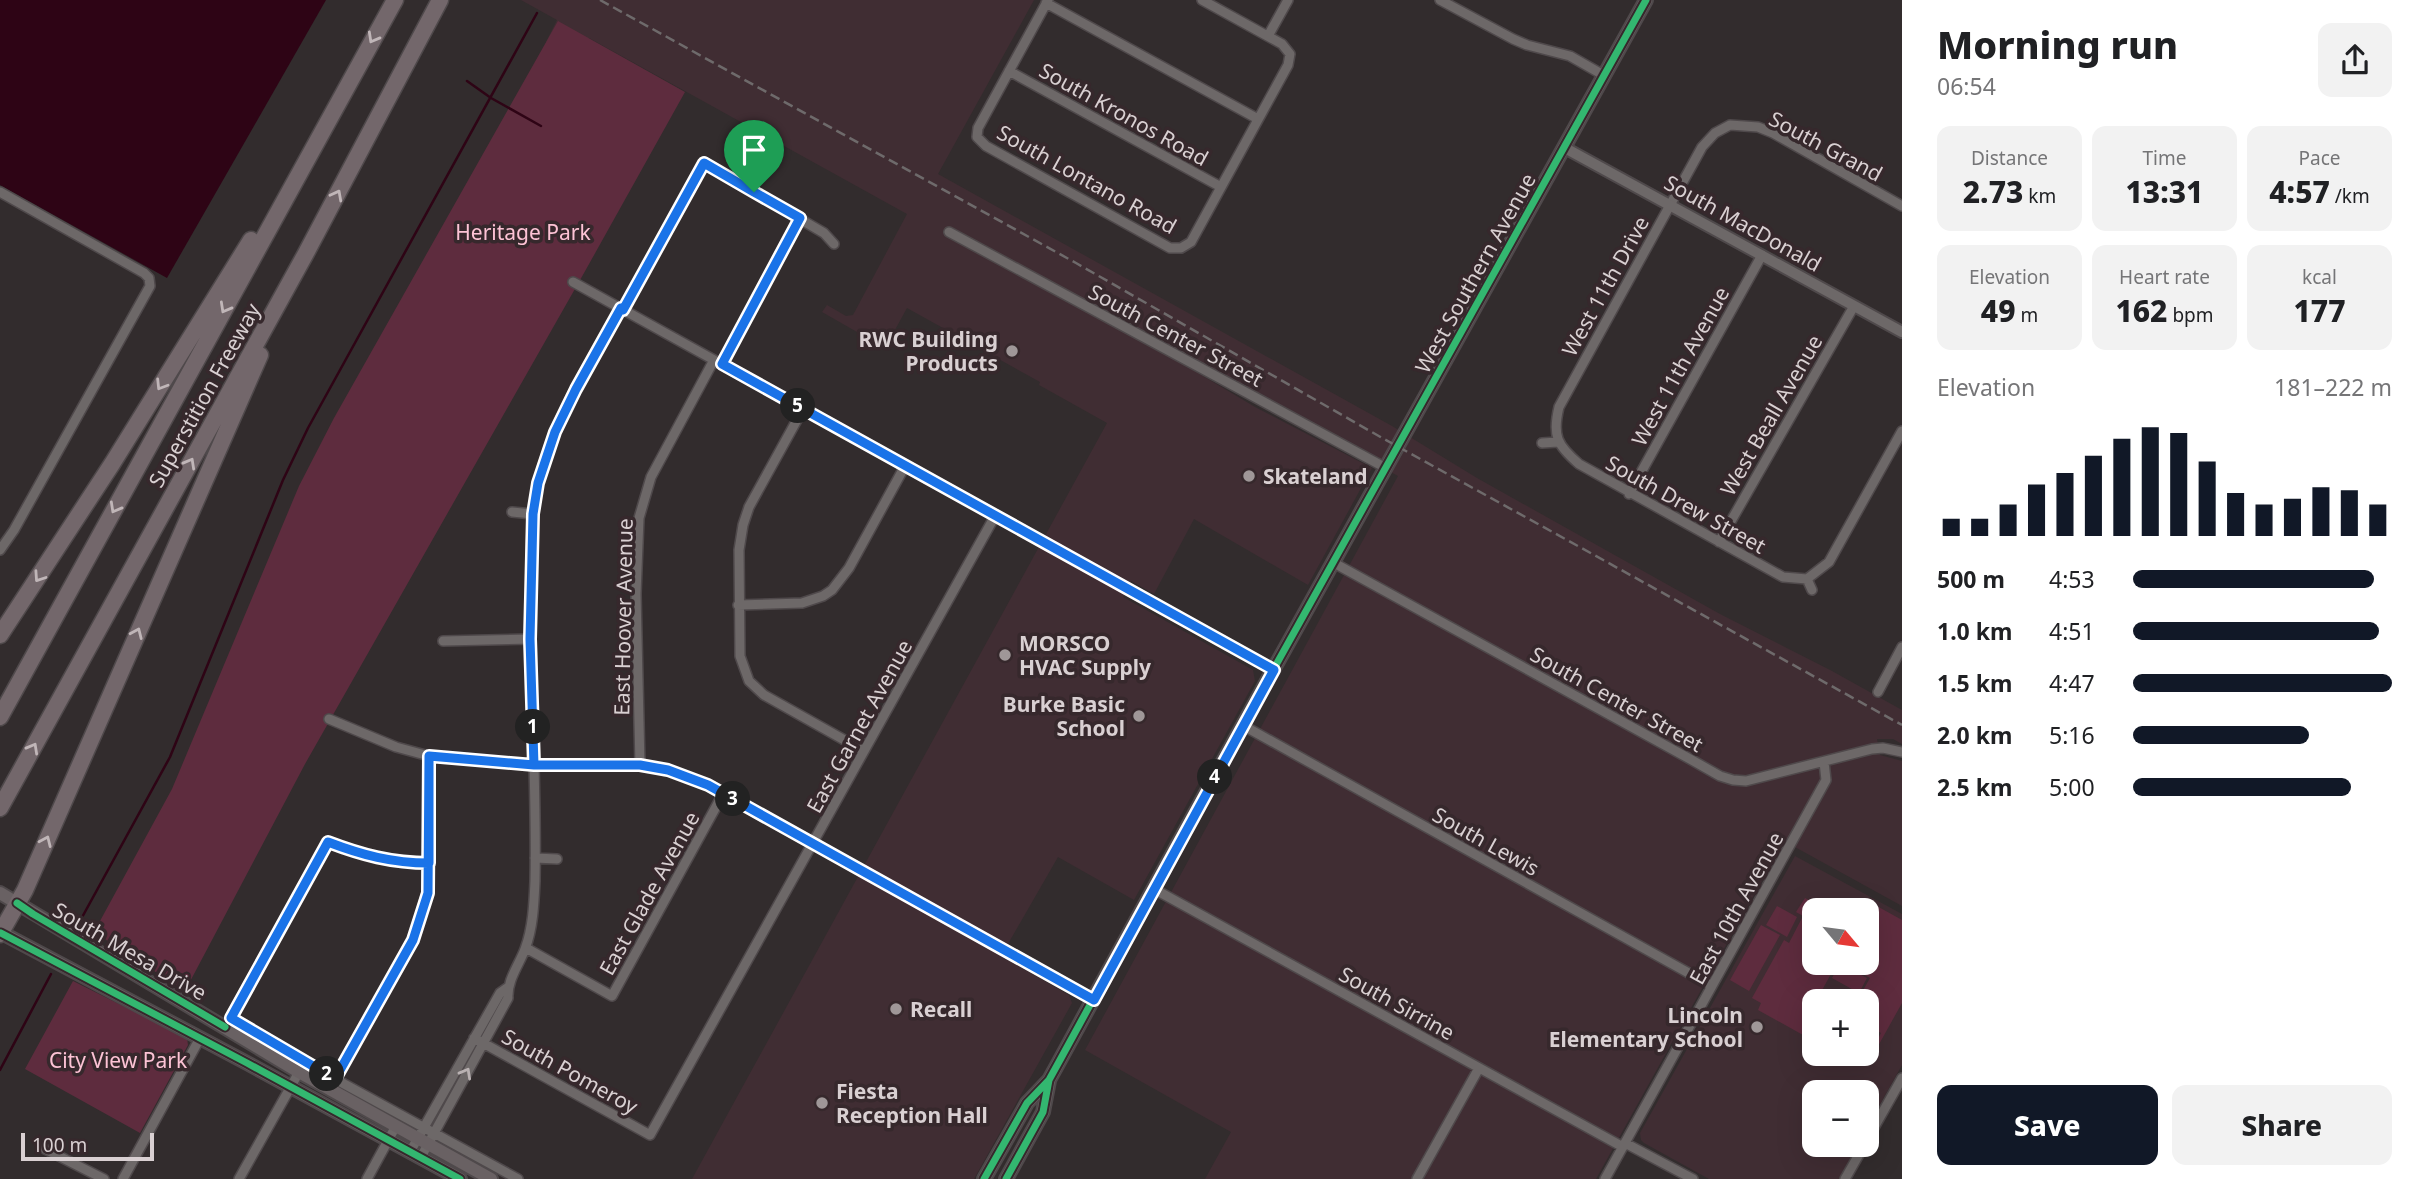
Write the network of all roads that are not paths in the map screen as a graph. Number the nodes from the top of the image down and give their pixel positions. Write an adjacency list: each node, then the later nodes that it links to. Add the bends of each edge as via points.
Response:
1 (395, 0): 11 (highway, Superstition Freeway, one-way to 11)
2 (440, 0): 23 (highway, Superstition Freeway, one-way to 2)
3 (1202, 0): 8 (street)
4 (1288, 0): 8 (street)
5 (1440, 0): 10 (street, via 1527,46 1570,56)
6 (1646, 0): 10 (main road, West Southern Avenue)
7 (1047, 2): 9 (street); 13 (street)
8 (1268, 36): 13 (street, via 1290,54)
9 (1009, 71): 16 (street, South Kronos Road); 16 (street, South Lontano Road, via 978,128 985,146 1170,248 1191,242)
10 (1605, 76): 15 (main road, West Southern Avenue)
11 (352, 77): 46 (highway, one-way to 46); 52 (highway, Superstition Freeway, one-way to 52)
12 (1726, 115): 14 (street)
13 (1258, 119): 16 (street)
14 (1730, 125): 18 (street, West 11th Drive, via 1702,147); 19 (street, South Grand, via 1758,127 1773,134)
15 (1565, 148): 18 (street, South MacDonald); 35 (main road, West Southern Avenue)
16 (1221, 187)
17 (0, 192): 41 (street, via 144,273 150,286)
18 (1670, 206): 24 (street, South MacDonald); 32 (street, West 11th Drive, via 1559,407)
19 (1902, 206)
20 (800, 218): 22 (street); 27 (street, via 704,163); 29 (street, East Hoover Avenue)
21 (949, 232): 35 (street, South Center Street)
22 (834, 244)
23 (305, 255): 62 (highway, Superstition Freeway, one-way to 23); 69 (highway, one-way to 23)
24 (1762, 255): 26 (street, South MacDonald); 36 (street, West 11th Avenue)
25 (573, 282): 27 (street)
26 (1854, 306): 28 (street, South MacDonald); 40 (street, West Beall Avenue)
27 (622, 309): 29 (street); 38 (street, via 555,432)
28 (1902, 332)
29 (718, 362): 30 (street); 60 (street, East Hoover Avenue, via 655,467 639,518)
30 (803, 409): 34 (street); 45 (street, via 743,525)
31 (1902, 431): 43 (street, via 1829,562)
32 (1558, 442): 33 (street); 36 (street, South Drew Street, via 1579,464)
33 (1542, 443)
34 (905, 466): 39 (street); 45 (street, via 832,590 802,603)
35 (1387, 468): 42 (main road, West Southern Avenue)
36 (1629, 494): 40 (street, South Drew Street)
37 (512, 512): 38 (street)
38 (533, 514): 47 (street)
39 (995, 516): 50 (street); 55 (street, East Garnet Avenue)
40 (1719, 542): 43 (street, South Drew Street, via 1783,577)
41 (0, 550)
42 (1334, 563): 50 (main road, West Southern Avenue); 58 (street, South Center Street, via 1720,776 1746,781)
43 (1807, 579): 44 (street)
44 (1812, 590)
45 (738, 605): 55 (street, via 740,656 755,688)
46 (0, 635)
47 (530, 639): 48 (street); 59 (street)
48 (443, 641)
49 (1902, 647): 51 (street)
50 (1274, 670): 54 (main road, West Southern Avenue)
51 (1878, 692)
52 (0, 717)
53 (329, 719): 57 (street)
54 (1244, 726): 67 (main road, West Southern Avenue); 72 (street, South Lewis)
55 (864, 751): 63 (street, East Garnet Avenue)
56 (1902, 752): 58 (street, South Center Street, via 1872,749)
57 (429, 756): 59 (street); 66 (street)
58 (1824, 762): 72 (street, East 10th Avenue, via 1826,780)
59 (534, 765): 60 (street); 64 (street)
60 (640, 765): 61 (street, via 689,777)
61 (723, 794): 63 (street); 71 (street, East Glade Avenue, via 612,996)
62 (0, 808)
63 (814, 845): 73 (street); 85 (street, East Garnet Avenue)
64 (535, 858): 65 (street); 71 (street, via 534,908)
65 (557, 859)
66 (429, 863): 74 (street, via 383,860 328,842); 80 (street, via 428,893 413,940)
67 (1154, 889): 73 (main road, West Southern Avenue); 77 (street, South Sirrine)
68 (0, 893): 69 (main road, South Mesa Drive)
69 (17, 903): 70 (highway); 74 (main road, South Mesa Drive)
70 (0, 933): 75 (main road, South Mesa Drive)
71 (526, 948): 76 (street, via 507,988 508,998)
72 (1712, 986): 89 (street, East 10th Avenue)
73 (1094, 1000): 81 (main road, West Southern Avenue)
74 (228, 1023): 78 (main road, South Mesa Drive); 80 (street, South Mesa Drive)
75 (200, 1038): 82 (main road, South Mesa Drive); 94 (street)
76 (478, 1040): 85 (street, South Pomeroy); 86 (street)
77 (1479, 1068): 89 (street, South Sirrine); 103 (street)
78 (299, 1072): 82 (street); 84 (main road, South Mesa Drive)
79 (1902, 1078): 83 (street)
80 (335, 1079): 86 (street, South Mesa Drive)
81 (1049, 1080): 88 (main road, via 1027,1103); 102 (main road, via 1042,1112)
82 (290, 1087): 87 (main road, South Mesa Drive); 95 (street)
83 (1879, 1119)
84 (396, 1126): 86 (main road, South Mesa Drive); 87 (street)
85 (650, 1135)
86 (426, 1136): 91 (street); 98 (main road, South Mesa Drive); 99 (street, South Mesa Drive)
87 (388, 1140): 91 (main road, South Mesa Drive); 96 (street)
88 (1003, 1144): 100 (main road); 101 (main road, via 1003,1157)
89 (1624, 1145): 104 (street, East 10th Avenue); 105 (street, South Sirrine)
90 (45, 1149): 93 (street)
91 (415, 1154): 97 (main road, South Mesa Drive)
92 (1858, 1157): 106 (street)
93 (104, 1179)
94 (123, 1179)
95 (239, 1179)
96 (367, 1179)
97 (460, 1179)
98 (491, 1179)
99 (518, 1179)
100 (984, 1179)
101 (993, 1179)
102 (1006, 1179)
103 (1417, 1179)
104 (1605, 1179)
105 (1693, 1179)
106 (1845, 1179)

